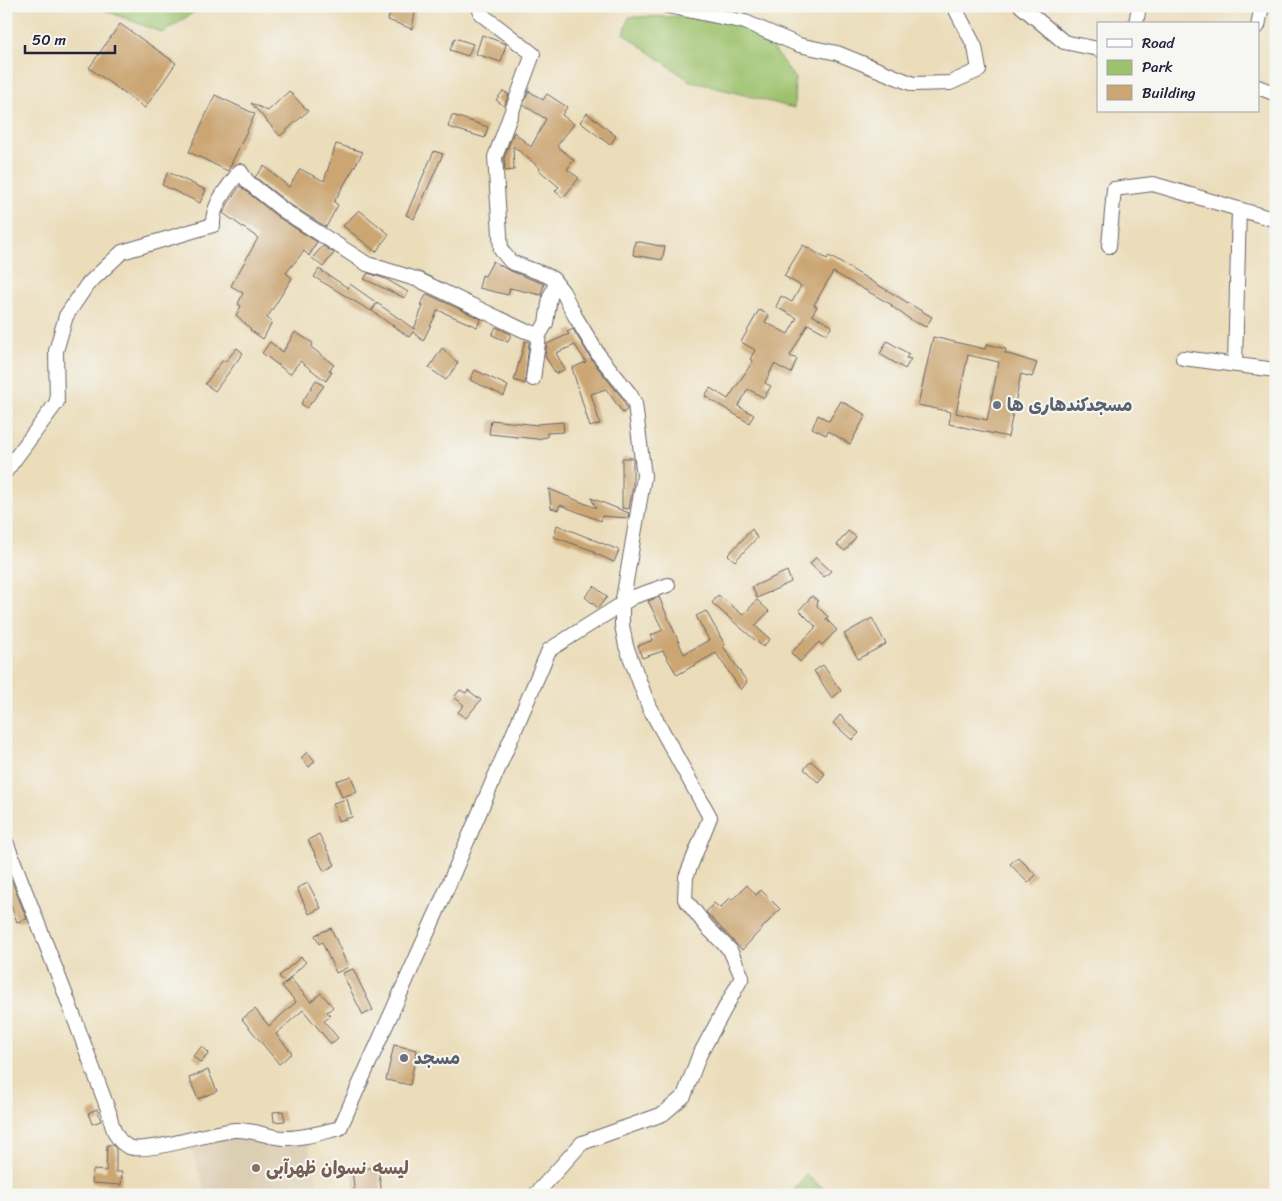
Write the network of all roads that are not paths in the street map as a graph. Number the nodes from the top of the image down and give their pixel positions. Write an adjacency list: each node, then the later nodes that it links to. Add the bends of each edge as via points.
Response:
1 (479, 6): 15 (street, via 482,14 533,54 495,157 501,250 511,262 546,274)
2 (668, 6): 3 (street, via 745,22 799,45 837,52 914,84 950,83 979,70 975,47)
3 (954, 6)
4 (1021, 6): 9 (street, via 1064,42)
5 (1139, 6): 7 (street)
6 (1262, 6): 8 (street)
7 (1136, 22)
8 (1259, 22)
9 (1097, 49)
10 (1260, 88): 11 (street)
11 (1276, 94)
12 (1239, 209): 13 (street); 14 (street, via 1153,184 1114,188); 18 (street)
13 (1276, 220)
14 (1109, 246)
15 (556, 283): 16 (street, via 546,323); 23 (street, via 598,354 635,404 644,476)
16 (539, 335): 20 (street); 21 (street, via 419,280 367,264 283,210 248,182 240,171 217,204 213,225 122,252 86,285 66,316 56,351 57,402)
17 (1183, 358): 18 (street)
18 (1235, 365): 19 (street)
19 (1276, 370)
20 (533, 379)
21 (6, 471)
22 (668, 584): 23 (street, via 633,597)
23 (622, 605): 24 (street, via 549,650 340,1128 284,1138 234,1130 151,1147 131,1148 122,1144 112,1125); 25 (street, via 626,646 649,707 710,817 686,877 685,899 730,950 742,977 699,1056 684,1096 663,1114 582,1143)
24 (6, 842)
25 (535, 1195)

